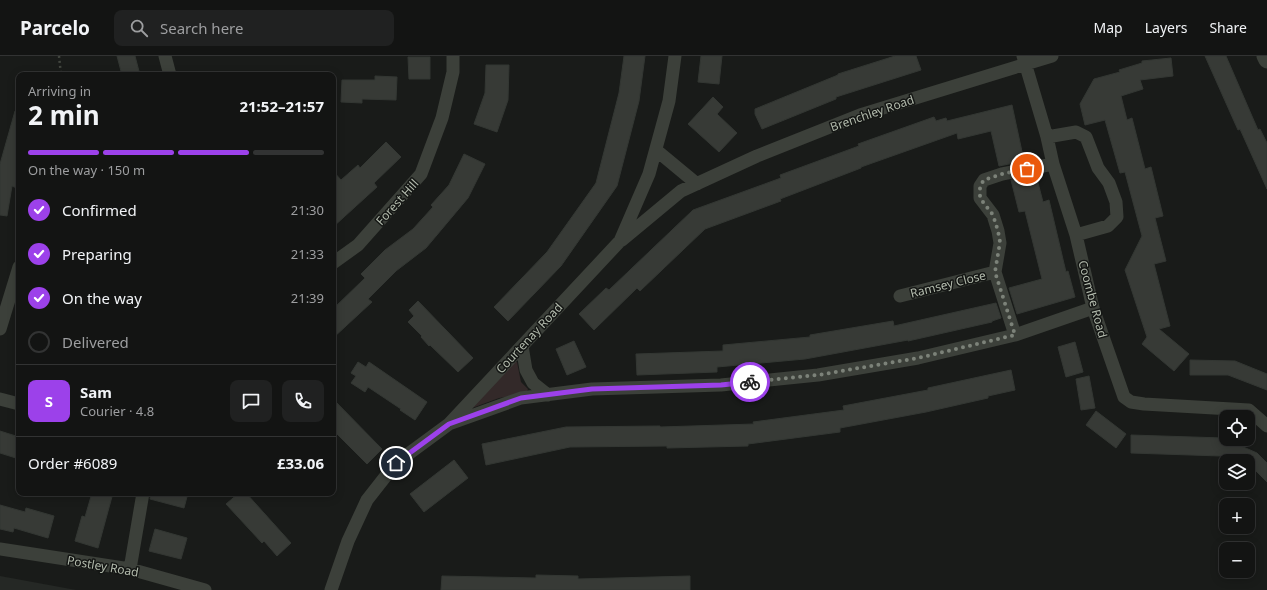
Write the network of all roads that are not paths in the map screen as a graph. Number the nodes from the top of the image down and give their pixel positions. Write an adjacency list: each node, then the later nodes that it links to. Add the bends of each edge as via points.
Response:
1 (165, 56): 8 (street)
2 (453, 56): 15 (street, Forest Hill, via 453,72 442,118 421,174 358,245)
3 (675, 56): 10 (street, Courtenay Road, via 668,101)
4 (1052, 56): 6 (street, Brenchley Road)
5 (1265, 56): 7 (street)
6 (1024, 60): 9 (street, Coombe Road); 12 (street, Brenchley Road, via 860,115 758,156)
7 (1267, 60)
8 (169, 72)
9 (1047, 137): 11 (street, Coombe Road); 13 (street, via 1076,132 1086,137 1098,168 1109,183 1116,202 1117,217 1108,226)
10 (656, 150): 12 (street); 14 (street, Courtenay Road, via 649,174)
11 (1053, 164): 13 (street, Coombe Road); 16 (street, via 1002,174 984,180 980,186 980,198 993,215 1000,242)
12 (697, 184): 14 (street, Brenchley Road, via 681,191)
13 (1076, 235): 19 (street, Coombe Road)
14 (620, 241): 22 (street, Courtenay Road)
15 (336, 261)
16 (995, 272): 18 (street, Ramsey Close); 21 (street)
17 (16, 277): 20 (street)
18 (900, 296)
19 (1093, 308): 21 (street); 27 (street, Coombe Road, via 1124,397 1131,402 1249,410)
20 (0, 329)
21 (1015, 335): 23 (street, via 918,358 818,375 721,385 592,389)
22 (522, 346): 23 (street, via 526,370 533,383); 26 (street, Courtenay Road)
23 (548, 395): 26 (street, via 521,398)
24 (0, 399): 25 (street)
25 (16, 403)
26 (449, 424): 32 (street, Courtenay Road, via 396,463 367,500 348,541)
27 (1267, 426)
28 (142, 496): 30 (street)
29 (0, 549): 30 (street, Postley Road)
30 (130, 569): 31 (street, Postley Road)
31 (205, 590)
32 (331, 590)

